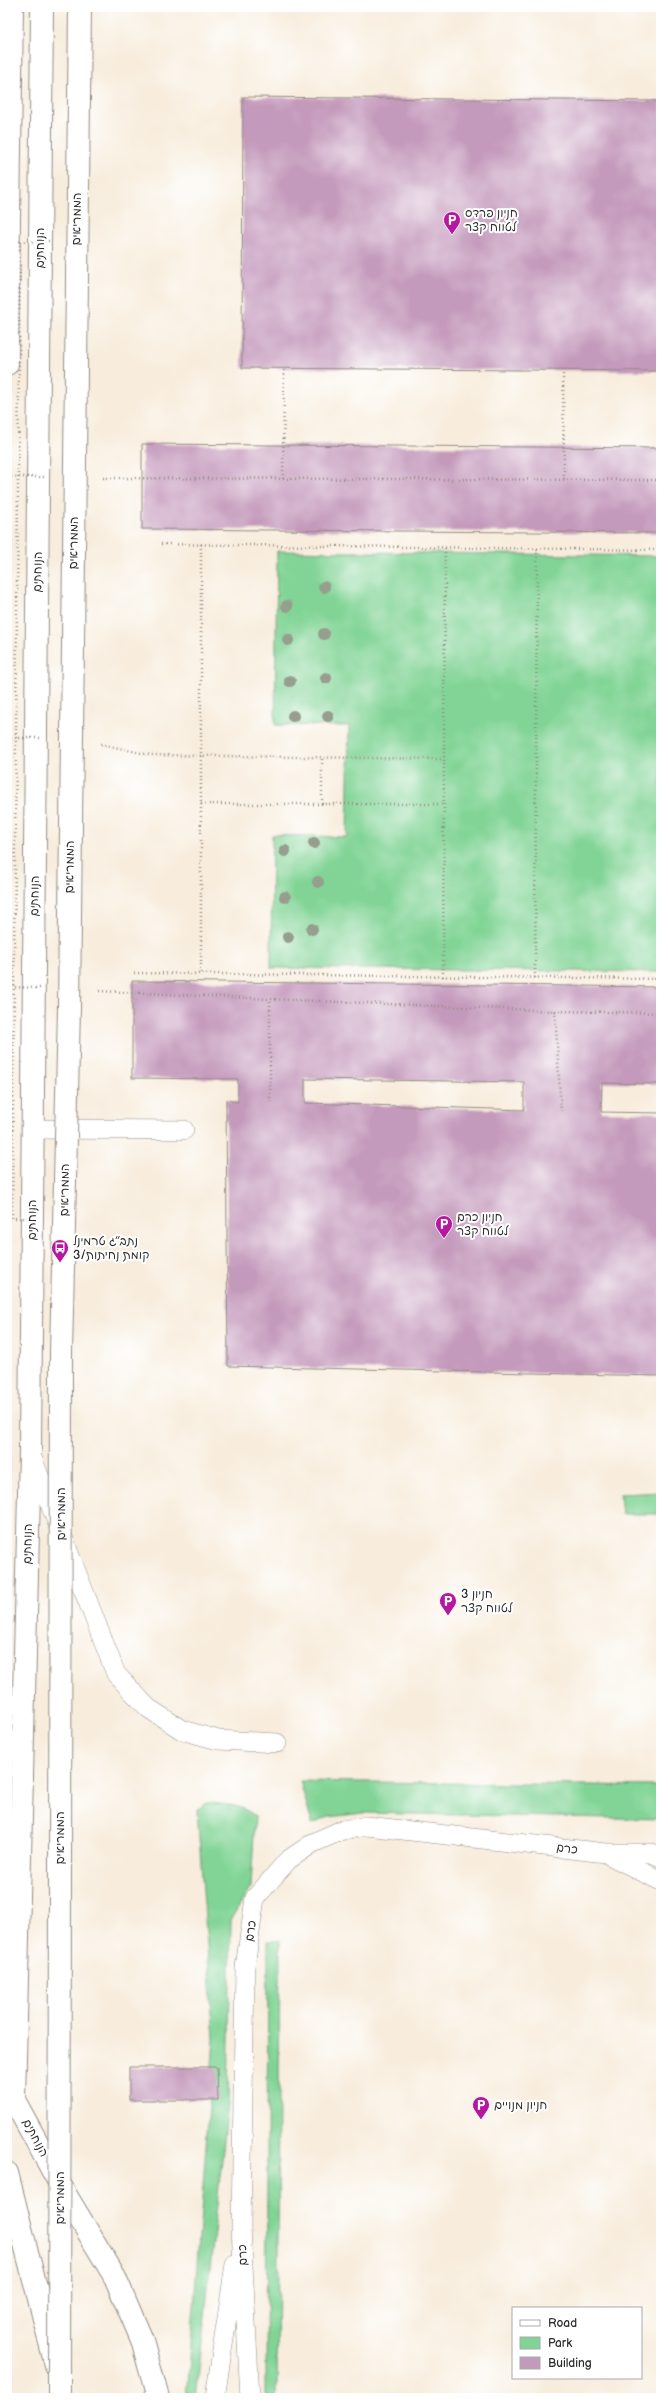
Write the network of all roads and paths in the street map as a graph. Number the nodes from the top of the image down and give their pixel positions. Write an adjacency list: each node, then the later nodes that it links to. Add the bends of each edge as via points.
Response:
1 (12, 7): 5 (street)
2 (42, 7): 41 (street, הנוחתים)
3 (80, 7): 4 (street, הממריאים, bridge)
4 (77, 241): 20 (path, bridge, via 20,242); 21 (street, הממריאים, bridge)
5 (7, 364)
6 (284, 369): 11 (path)
7 (563, 370): 12 (path)
8 (7, 477): 9 (path, bridge)
9 (54, 478)
10 (102, 478): 11 (path, bridge)
11 (283, 478): 12 (path, bridge)
12 (564, 480): 13 (path, bridge)
13 (661, 480)
14 (161, 544): 15 (path)
15 (201, 544): 16 (path); 22 (path)
16 (445, 547): 17 (path); 24 (path)
17 (537, 549): 18 (path); 31 (path)
18 (661, 550)
19 (7, 738): 20 (path, bridge)
20 (16, 738): 21 (path, bridge); 43 (path, bridge, via 12,1218)
21 (72, 738): 22 (path, via 150,755); 43 (street, הממריאים, bridge)
22 (201, 755): 23 (path); 25 (path)
23 (322, 757): 24 (path); 26 (path)
24 (444, 759): 27 (path)
25 (201, 804): 26 (path); 29 (path)
26 (322, 804): 27 (path)
27 (444, 804): 30 (path)
28 (134, 973): 29 (path)
29 (201, 974): 30 (path)
30 (443, 977): 31 (path)
31 (535, 978): 32 (path)
32 (661, 979)
33 (7, 987): 34 (path, bridge)
34 (46, 988)
35 (92, 991): 36 (path, bridge)
36 (270, 998): 37 (path); 39 (path)
37 (555, 1010): 38 (path); 40 (path)
38 (661, 1013)
39 (270, 1102)
40 (561, 1111)
41 (33, 1129): 42 (lane); 44 (street, הנוחתים)
42 (184, 1130)
43 (64, 1219): 51 (street, הממריאים, bridge, via 61,1353)
44 (30, 1452): 45 (lane, via 116,1674 148,1708 182,1730 218,1740); 53 (street, הנוחתים, via 14,2100 67,2197 116,2277 142,2340)
45 (276, 1743)
46 (606, 1853): 47 (lane, כרם); 48 (lane); 50 (lane, כרם, via 366,1826 342,1830 313,1843 288,1860 256,1898 245,1967)
47 (659, 1855)
48 (661, 1881)
49 (7, 2173): 52 (street)
50 (241, 2227): 54 (lane); 55 (lane, כרם)
51 (59, 2398)
52 (64, 2398)
53 (158, 2398)
54 (215, 2398)
55 (250, 2398)

